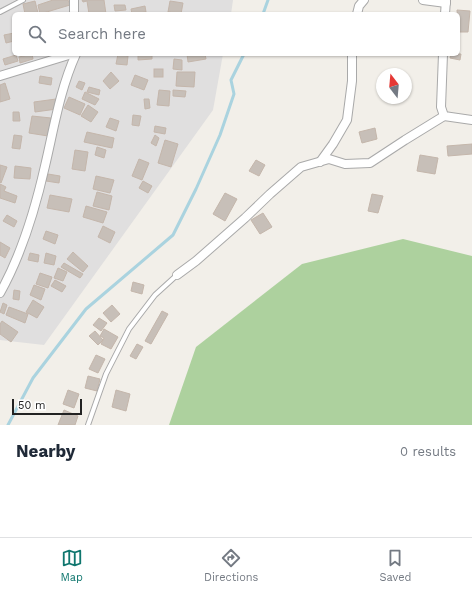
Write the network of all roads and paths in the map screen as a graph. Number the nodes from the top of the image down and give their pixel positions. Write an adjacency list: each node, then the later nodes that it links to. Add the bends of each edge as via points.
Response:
1 (23, 0): 6 (lane)
2 (74, 0): 7 (street)
3 (364, 0): 8 (street)
4 (423, 0): 5 (street)
5 (446, 1): 9 (street)
6 (0, 12)
7 (74, 12)
8 (358, 12)
9 (445, 12)
10 (65, 56): 14 (street)
11 (75, 56): 19 (street, via 69,69 23,244)
12 (352, 56): 17 (street, via 348,120)
13 (443, 56): 15 (street, via 441,107)
14 (0, 76)
15 (444, 116): 16 (street); 17 (street, via 370,163 345,164 329,159)
16 (472, 120)
17 (320, 162): 18 (street, via 301,167 246,218)
18 (177, 275): 20 (lane, via 155,295 129,329 106,374)
19 (0, 293)
20 (88, 425)

